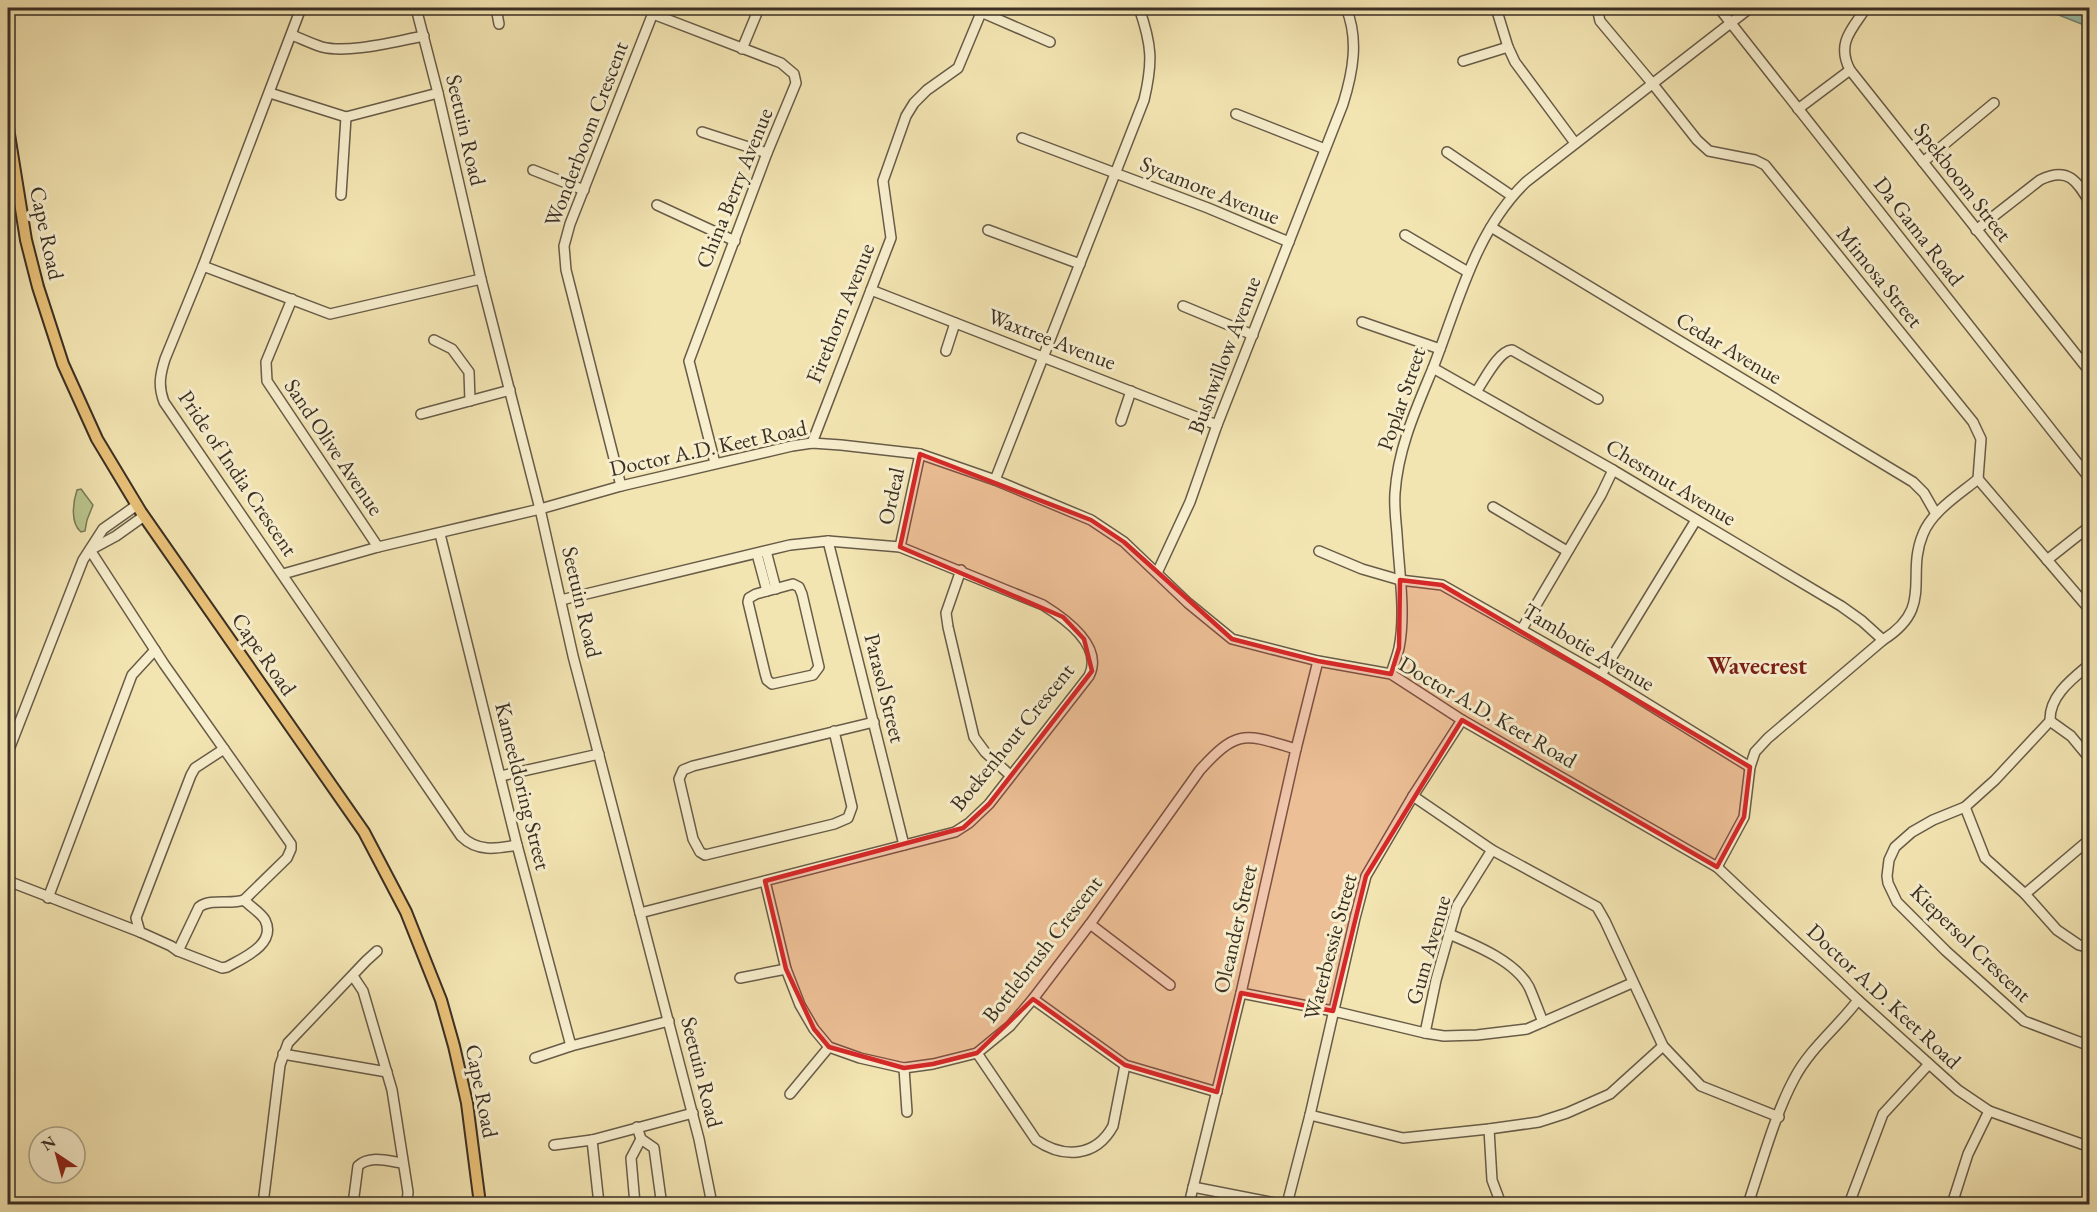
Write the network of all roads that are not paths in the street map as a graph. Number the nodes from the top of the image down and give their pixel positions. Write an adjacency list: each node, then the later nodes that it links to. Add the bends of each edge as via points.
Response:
1 (301, 8): 16 (street, Pride of India Crescent)
2 (416, 8): 17 (street, Seetuin Road)
3 (496, 8): 14 (street)
4 (759, 8): 20 (street)
5 (1139, 8): 39 (street, via 1148,34 1150,73)
6 (1346, 8): 34 (street, Bushwillow Avenue, via 1354,36 1352,73)
7 (1496, 8): 19 (street)
8 (1597, 8): 23 (street, Mimosa Street, via 1600,21)
9 (1719, 8): 15 (street, Da Gama Road)
10 (1750, 8): 15 (street, Poplar Street)
11 (1866, 8): 22 (street, Spekboom Street, via 1846,38 1844,57)
12 (982, 10): 18 (street, Firethorn Avenue); 55 (street, Firethorn Avenue, via 958,68 927,90 906,116 883,181 891,238)
13 (654, 11): 20 (street, China Berry Avenue); 40 (street, Wonderboom Crescent)
14 (499, 24)
15 (1731, 24): 23 (street, Poplar Street); 27 (street, Da Gama Road)
16 (292, 35): 17 (street, via 324,47 340,48); 24 (street, Pride of India Crescent)
17 (424, 36): 25 (street, Seetuin Road)
18 (1050, 42)
19 (1508, 47): 21 (street); 33 (street, via 1520,71)
20 (742, 49): 36 (street, China Berry Avenue, via 781,63 795,78 794,90)
21 (1463, 61)
22 (1850, 70): 27 (street); 37 (street, Spekboom Street)
23 (1652, 83): 33 (street, Poplar Street); 79 (street, Mimosa Street, via 1709,151 1755,159 1765,165 1973,422 1981,439)
24 (270, 93): 29 (street); 52 (street, Pride of India Crescent)
25 (438, 93): 29 (street); 54 (street, Seetuin Road)
26 (1994, 103): 37 (street)
27 (1798, 109): 80 (street, Da Gama Road)
28 (1236, 114): 34 (street)
29 (346, 117): 41 (street)
30 (8, 128): 83 (main road, Cape Road, via 26,240 63,364 97,439)
31 (702, 132): 36 (street)
32 (1022, 138): 39 (street)
33 (1575, 143): 42 (street, Poplar Street)
34 (1325, 149): 50 (street, Bushwillow Avenue)
35 (1447, 152): 42 (street)
36 (767, 153): 49 (street, China Berry Avenue)
37 (1923, 162): 47 (street, Spekboom Street)
38 (533, 170): 40 (street)
39 (1116, 174): 50 (street, Sycamore Avenue); 51 (street)
40 (584, 190): 82 (street, Wonderboom Crescent, via 566,234 564,258)
41 (341, 195)
42 (1512, 196): 45 (street, Poplar Street)
43 (2090, 203): 47 (street, via 2074,179 2049,176)
44 (657, 205): 49 (street)
45 (1491, 227): 53 (street, Poplar Street); 86 (street, Cedar Avenue, via 1913,482)
46 (988, 230): 51 (street)
47 (1976, 230): 66 (street, Spekboom Street)
48 (1405, 235): 53 (street)
49 (735, 241): 77 (street, China Berry Avenue, via 688,361)
50 (1289, 242): 60 (street, Bushwillow Avenue)
51 (1080, 264): 64 (street)
52 (203, 266): 56 (street); 101 (street, Pride of India Crescent, via 165,359 159,382 162,396)
53 (1468, 272): 62 (street, Poplar Street)
54 (481, 279): 56 (street, via 337,314); 67 (street, Seetuin Road)
55 (871, 290): 59 (street, Waxtree Avenue); 75 (street, Firethorn Avenue)
56 (292, 299): 92 (street, Sand Olive Avenue, via 266,362 267,381)
57 (1183, 306): 60 (street)
58 (1362, 322): 62 (street)
59 (955, 323): 63 (street); 64 (street, Waxtree Avenue)
60 (1253, 335): 74 (street, Bushwillow Avenue)
61 (434, 340): 71 (street, via 446,340 469,372)
62 (1440, 349): 65 (street, Poplar Street)
63 (946, 351)
64 (1044, 357): 68 (street, Waxtree Avenue); 81 (street)
65 (1433, 368): 69 (street, Chestnut Avenue); 102 (street, Poplar Street, via 1415,408 1398,470 1395,496)
66 (2090, 372)
67 (510, 390): 71 (street); 85 (street, Seetuin Road)
68 (1131, 391): 73 (street); 74 (street, Waxtree Avenue)
69 (1476, 393): 70 (street, via 1500,356 1512,350); 78 (street, Chestnut Avenue)
70 (1598, 399)
71 (470, 401): 72 (street)
72 (421, 414)
73 (1121, 421)
74 (1217, 425): 100 (street, Bushwillow Avenue, via 1190,502)
75 (812, 443): 76 (street, Doctor A.D. Keet Road); 77 (street, Doctor A.D. Keet Road)
76 (920, 454): 81 (street, Doctor A.D. Keet Road); 93 (street, Ordeal)
77 (715, 463): 82 (street, Doctor A.D. Keet Road)
78 (1613, 470): 88 (street, Chestnut Avenue); 96 (street)
79 (1978, 478): 86 (street); 98 (street)
80 (2090, 479)
81 (995, 480): 100 (street, Doctor A.D. Keet Road, via 1091,520 1124,542)
82 (621, 486): 85 (street, Doctor A.D. Keet Road)
83 (137, 505): 87 (main road, Cape Road); 94 (street, via 103,529)
84 (1493, 507): 96 (street)
85 (540, 509): 90 (street, Doctor A.D. Keet Road); 104 (street, Seetuin Road)
86 (1936, 514): 107 (street, via 1923,531 1918,547 1913,608 1897,631)
87 (144, 516): 94 (street); 186 (main road, Cape Road, via 364,832 406,912 454,1046 467,1103)
88 (1696, 520): 107 (street, Chestnut Avenue, via 1841,606); 112 (street)
89 (2090, 526): 98 (street)
90 (440, 534): 92 (street, Doctor A.D. Keet Road); 124 (street, Kameeldoring Street)
91 (828, 541): 93 (street, Boekenhout Crescent); 97 (street, Boekenhout Crescent); 115 (street, Parasol Street)
92 (378, 547): 101 (street, Doctor A.D. Keet Road)
93 (900, 547): 99 (street, Boekenhout Crescent)
94 (90, 550): 108 (street); 119 (street, via 78,570)
95 (1319, 551): 102 (street)
96 (1567, 551): 106 (street)
97 (761, 553): 103 (street); 104 (street, Boekenhout Crescent)
98 (2047, 560): 105 (street)
99 (961, 570): 123 (street, via 946,608 974,737); 123 (street, Boekenhout Crescent, via 1063,617 1084,639 1091,653 1089,675)
100 (1157, 573): 109 (street, Doctor A.D. Keet Road, via 1232,639)
101 (283, 574): 128 (street, Pride of India Crescent, via 461,836 472,845 488,849)
102 (1400, 580): 106 (street, Tambotie Avenue, via 1442,585); 111 (street, Poplar Street, via 1399,648)
103 (771, 590): 103 (street, via 751,596 748,602 767,680 777,684 813,675 819,662 800,589 793,584)
104 (561, 600): 120 (street, Seetuin Road)
105 (2090, 610)
106 (1522, 629): 112 (street, Tambotie Avenue)
107 (1883, 640): 122 (street, via 1768,738 1755,752)
108 (155, 650): 117 (street); 135 (street, via 132,675)
109 (1318, 661): 111 (street, Doctor A.D. Keet Road); 118 (street, Oleander Street)
110 (2090, 664): 114 (street, Kiepersol Crescent, via 2055,700 2049,710)
111 (1390, 674): 113 (street, Doctor A.D. Keet Road)
112 (1601, 675): 122 (street, Tambotie Avenue)
113 (1462, 720): 125 (street, Waterbessie Street); 131 (street, Doctor A.D. Keet Road)
114 (2050, 721): 121 (street, via 2071,736); 126 (street, Kiepersol Crescent)
115 (874, 722): 116 (street); 129 (street, Parasol Street)
116 (834, 731): 116 (street, via 684,770 679,779 694,844 700,852 705,855 845,820 852,807)
117 (224, 749): 136 (street, via 291,844 287,858); 139 (street, via 195,768 191,775 136,918)
118 (1296, 749): 138 (street, Bottlebrush Crescent, via 1253,737 1227,743 1200,770); 149 (street, Oleander Street)
119 (8, 752)
120 (599, 754): 124 (street); 137 (street, Seetuin Road)
121 (2090, 759)
122 (1750, 767): 131 (street, via 1744,817)
123 (1010, 775): 129 (street, Boekenhout Crescent, via 963,828)
124 (501, 776): 128 (street, Kameeldoring Street)
125 (1413, 796): 130 (street); 152 (street, Waterbessie Street, via 1366,876)
126 (1965, 807): 134 (street, via 1985,858); 158 (street, Kiepersol Crescent, via 1912,832 1895,847 1887,876 1897,902 2024,1022)
127 (2090, 839): 134 (street)
128 (517, 845): 156 (street, Kameeldoring Street)
129 (904, 845): 133 (street, Boekenhout Crescent)
130 (1492, 850): 140 (street, Gum Avenue, via 1457,906); 147 (street, via 1597,907)
131 (1717, 867): 151 (street, Doctor A.D. Keet Road)
132 (8, 881): 135 (street)
133 (765, 881): 137 (street, Boekenhout Crescent); 144 (street)
134 (2025, 894): 141 (street, via 2057,930)
135 (48, 898): 139 (street)
136 (244, 900): 142 (street, via 201,905); 142 (street, via 266,922 266,939 258,948 224,968)
137 (640, 913): 153 (street, Seetuin Road)
138 (1090, 924): 148 (street); 150 (street, Bottlebrush Crescent)
139 (140, 932): 142 (street)
140 (1449, 934): 154 (street, via 1475,944 1517,972 1528,986); 155 (street, Gum Avenue)
141 (2090, 948)
142 (178, 951)
143 (377, 951): 145 (street)
144 (786, 969): 146 (street); 159 (street, via 814,1029)
145 (353, 976): 161 (street, via 288,1043); 166 (street, via 363,991)
146 (740, 978)
147 (1632, 983): 154 (street); 157 (street)
148 (1170, 985)
149 (1241, 993): 152 (street); 167 (street, Oleander Street)
150 (1033, 999): 160 (street, Bottlebrush Crescent, via 1010,1026); 164 (street)
151 (1858, 1000): 163 (street, Doctor A.D. Keet Road); 173 (street, via 1794,1078)
152 (1333, 1011): 155 (street); 172 (street, Waterbessie Street)
153 (669, 1021): 156 (street); 171 (street, Seetuin Road)
154 (1542, 1022): 155 (street, via 1527,1029 1477,1035)
155 (1425, 1033)
156 (571, 1046): 162 (street)
157 (1664, 1046): 173 (street, via 1701,1086); 175 (street, via 1611,1094 1589,1105 1539,1122)
158 (2090, 1046)
159 (830, 1047): 165 (street, Bottlebrush Crescent); 168 (street)
160 (977, 1053): 164 (street, via 1036,1140 1050,1148 1074,1153 1089,1150 1113,1126); 165 (street, Bottlebrush Crescent)
161 (283, 1054): 166 (street); 183 (street)
162 (535, 1058)
163 (1929, 1064): 169 (street, Doctor A.D. Keet Road); 196 (street, via 1883,1114)
164 (1125, 1065): 167 (street)
165 (904, 1068): 170 (street)
166 (387, 1072): 180 (street)
167 (1217, 1092): 181 (street, Oleander Street)
168 (790, 1094)
169 (1989, 1111): 179 (street, Doctor A.D. Keet Road); 182 (street, via 1968,1154)
170 (907, 1112)
171 (693, 1113): 174 (street); 190 (street, Seetuin Road)
172 (1310, 1115): 175 (street, via 1403,1138); 193 (street, Waterbessie Street)
173 (1779, 1117): 195 (street)
174 (637, 1127): 176 (street); 177 (street)
175 (1489, 1129): 194 (street, via 1492,1180)
176 (641, 1139): 188 (street, via 631,1158); 189 (street, via 655,1151)
177 (592, 1140): 178 (street); 187 (street)
178 (554, 1145)
179 (2090, 1147)
180 (402, 1163): 184 (street, via 361,1163); 185 (street)
181 (1193, 1187): 191 (street, Oleander Street); 192 (street)
182 (1953, 1202): 197 (street)
183 (263, 1204)
184 (353, 1204)
185 (407, 1204)
186 (480, 1204)
187 (599, 1204)
188 (634, 1204)
189 (660, 1204)
190 (712, 1204)
191 (1189, 1204)
192 (1280, 1204)
193 (1287, 1204)
194 (1501, 1204)
195 (1748, 1204)
196 (1849, 1204)
197 (1966, 1204)

